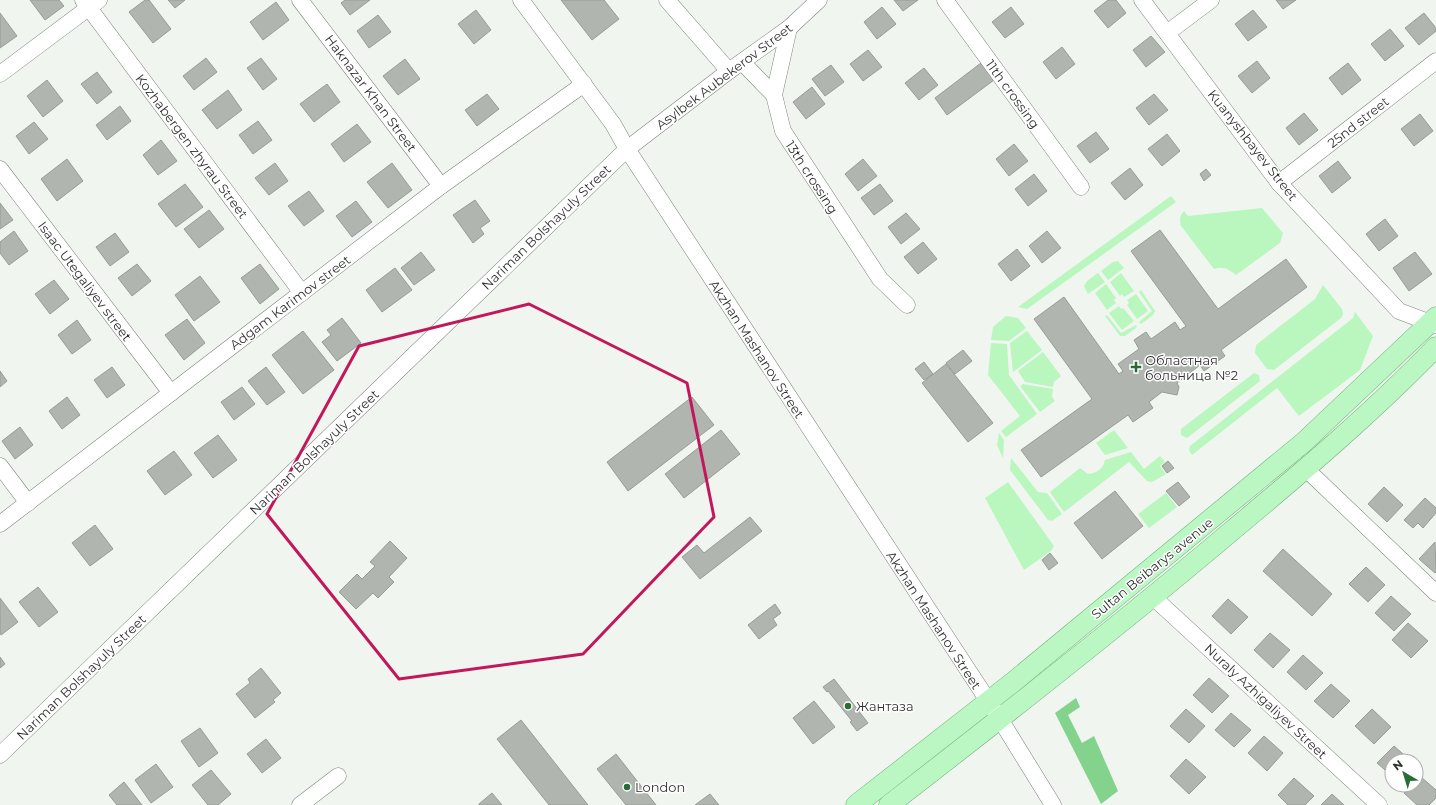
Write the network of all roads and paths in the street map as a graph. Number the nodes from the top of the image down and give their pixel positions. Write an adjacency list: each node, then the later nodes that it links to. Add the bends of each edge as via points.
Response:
1 (300, 0): 20 (street, Haknazar Khan Street)
2 (521, 0): 15 (street, Akzhan Mashanov Street)
3 (667, 0): 13 (street)
4 (820, 0): 9 (street, Asylbek Aubekerov Street)
5 (945, 0): 21 (street, 11th crossing)
6 (1142, 0): 10 (street, Kuanyshbayev Street)
7 (1211, 0): 10 (street)
8 (90, 3): 14 (street); 22 (street, Kozhabergen zhyrau Street)
9 (789, 28): 12 (street, Asylbek Aubekerov Street); 16 (street, 13th crossing)
10 (1167, 33): 19 (street, Kuanyshbayev Street)
11 (1436, 61): 19 (street, 25nd street)
12 (742, 62): 13 (street, Asylbek Aubekerov Street); 16 (street)
13 (729, 71): 17 (street, Asylbek Aubekerov Street)
14 (0, 74)
15 (584, 84): 17 (street, Akzhan Mashanov Street, via 613,124); 20 (street, Adgam Karimov street)
16 (774, 95): 23 (street, 13th crossing, via 783,131 880,279)
17 (627, 149): 35 (street, Akzhan Mashanov Street); 37 (street, Nariman Bolshayuly Street)
18 (0, 169): 28 (street, Isaac Utegaliyev street)
19 (1279, 183): 24 (street, Kuanyshbayev Street, via 1399,311)
20 (442, 186): 22 (street, Adgam Karimov street)
21 (1081, 187)
22 (302, 292): 28 (street, Adgam Karimov street)
23 (907, 305)
24 (1434, 322): 35 (main road, Sultan Beibarys avenue, via 1304,442)
25 (1436, 347): 27 (main road, Sultan Beibarys avenue)
26 (1436, 360): 27 (main road)
27 (1399, 385): 30 (main road, Sultan Beibarys avenue)
28 (171, 393): 31 (street, Adgam Karimov street)
29 (0, 466): 31 (street)
30 (1306, 469): 33 (street); 34 (main road, Sultan Beibarys avenue)
31 (28, 503): 32 (street, Adgam Karimov street)
32 (0, 524)
33 (1436, 593)
34 (1153, 597): 36 (main road, Sultan Beibarys avenue); 43 (street, Nuraly Azhigaliyev Street)
35 (988, 702): 36 (street, Akzhan Mashanov Street); 40 (main road, Sultan Beibarys avenue)
36 (1000, 719): 41 (main road, Sultan Beibarys avenue); 42 (street, Akzhan Mashanov Street)
37 (0, 755)
38 (338, 776): 39 (street)
39 (300, 805)
40 (856, 805)
41 (889, 805)
42 (1053, 805)
43 (1379, 805)

